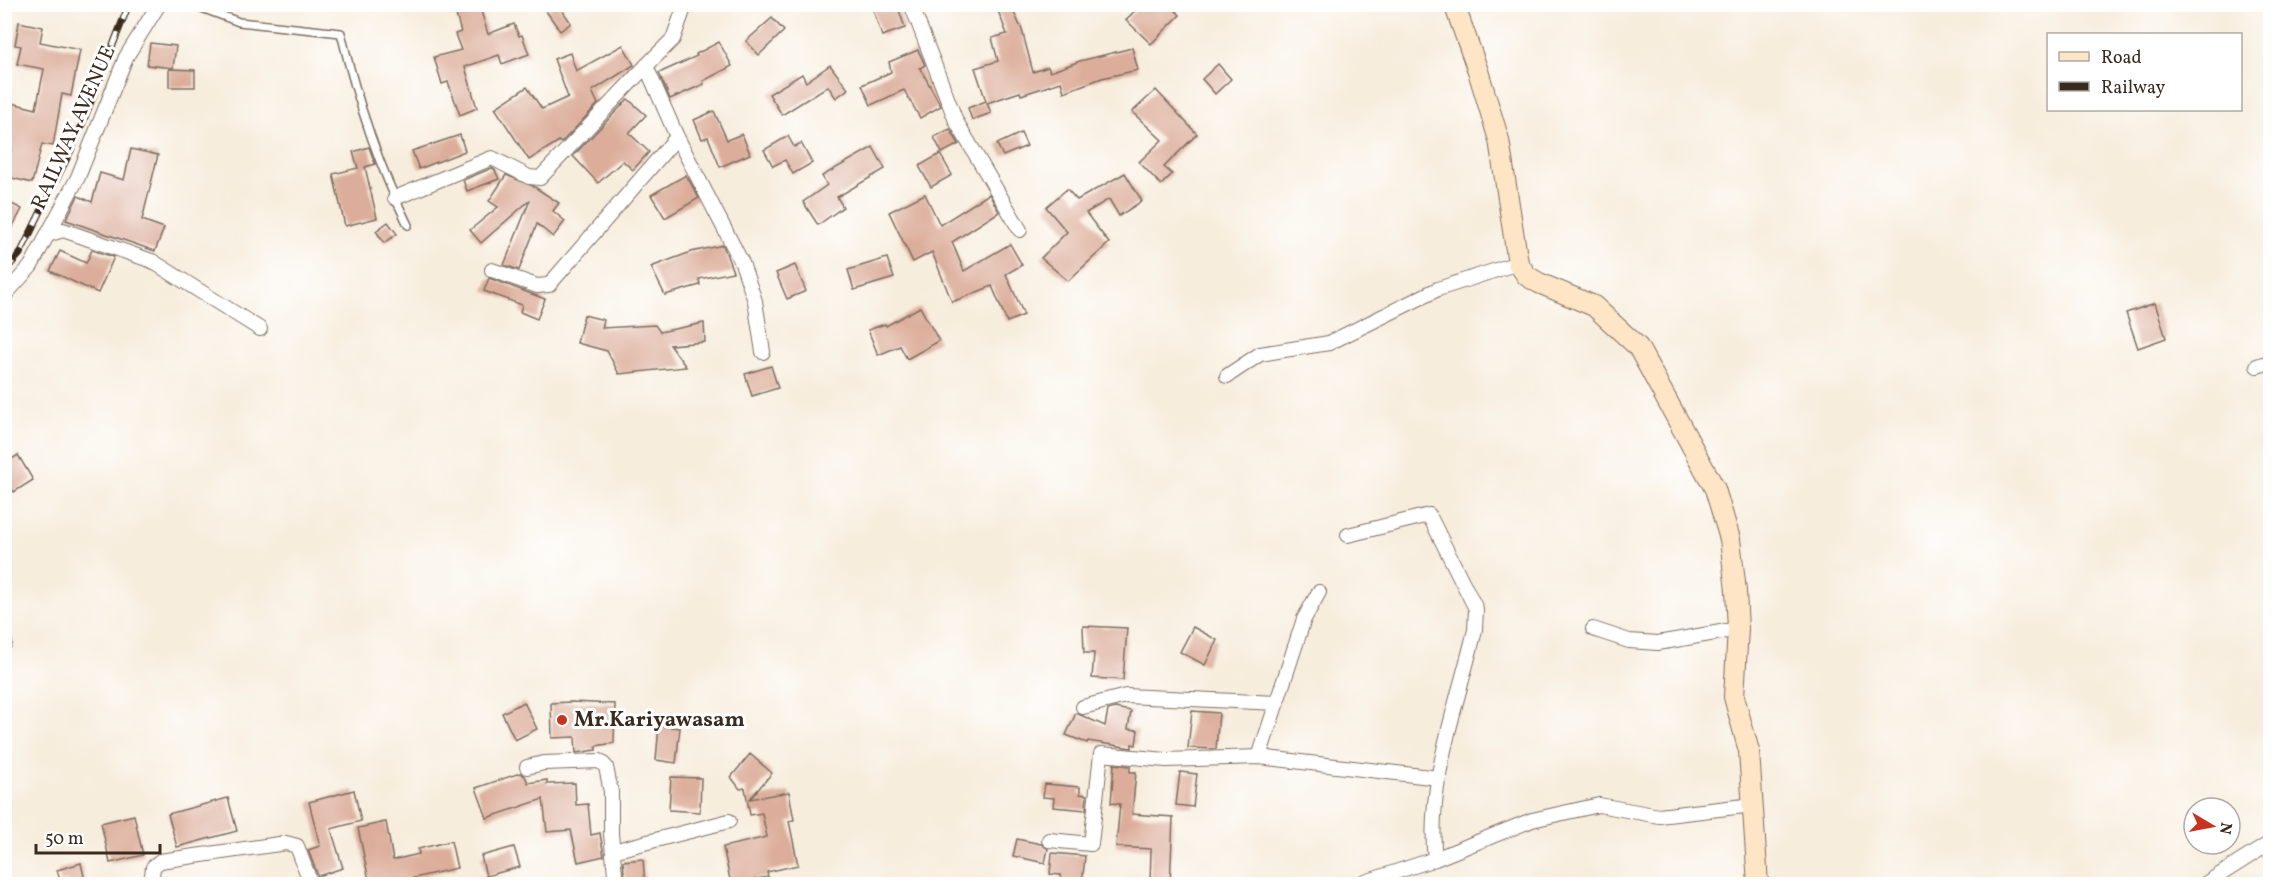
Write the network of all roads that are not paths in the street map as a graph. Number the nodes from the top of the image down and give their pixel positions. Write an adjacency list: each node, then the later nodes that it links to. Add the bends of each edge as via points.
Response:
1 (159, 4): 11 (street, RAILWAY AVENUE, via 126,57 78,177)
2 (191, 4): 8 (lane, via 239,22 341,33 356,99)
3 (681, 4): 6 (street, via 684,8 674,39)
4 (911, 4): 10 (street, via 956,121)
5 (1454, 4): 12 (street, via 1498,140)
6 (646, 66): 7 (street); 8 (street, via 540,178 529,177 492,158)
7 (677, 138): 13 (street, via 549,285 537,286); 16 (street, via 742,263 755,301)
8 (395, 198): 9 (lane)
9 (408, 225)
10 (1020, 230)
11 (47, 236): 14 (street, RAILWAY AVENUE, via 31,266); 15 (street, via 63,230 152,261)
12 (1518, 264): 19 (street, via 1438,289 1329,343 1260,354); 23 (street, via 1539,283 1606,314 1638,347 1715,489 1730,539)
13 (492, 270)
14 (4, 296)
15 (260, 329)
16 (763, 352)
17 (2271, 362): 18 (street)
18 (2257, 366)
19 (1227, 376)
20 (1348, 535): 28 (street, via 1429,515 1476,609 1475,630)
21 (1319, 592): 24 (street, via 1304,619)
22 (1593, 629): 23 (street, via 1629,641 1658,643)
23 (1738, 629): 29 (street, via 1734,696 1749,751)
24 (1277, 703): 25 (street, via 1126,696); 26 (street)
25 (1083, 707)
26 (1259, 756): 28 (street); 31 (street, via 1166,760 1101,754 1091,844)
27 (527, 767): 33 (street, via 600,761 606,767 611,792)
28 (1439, 778): 34 (street, via 1432,834)
29 (1753, 805): 34 (street, via 1659,816 1599,805 1532,820); 39 (street)
30 (729, 821): 33 (street)
31 (1049, 840)
32 (2271, 843): 40 (street)
33 (613, 851): 37 (street)
34 (1435, 859): 38 (street)
35 (151, 885): 36 (street, via 153,867 160,861 286,843 297,846)
36 (311, 885)
37 (616, 885)
38 (1359, 885)
39 (1758, 885)
40 (2205, 885)

